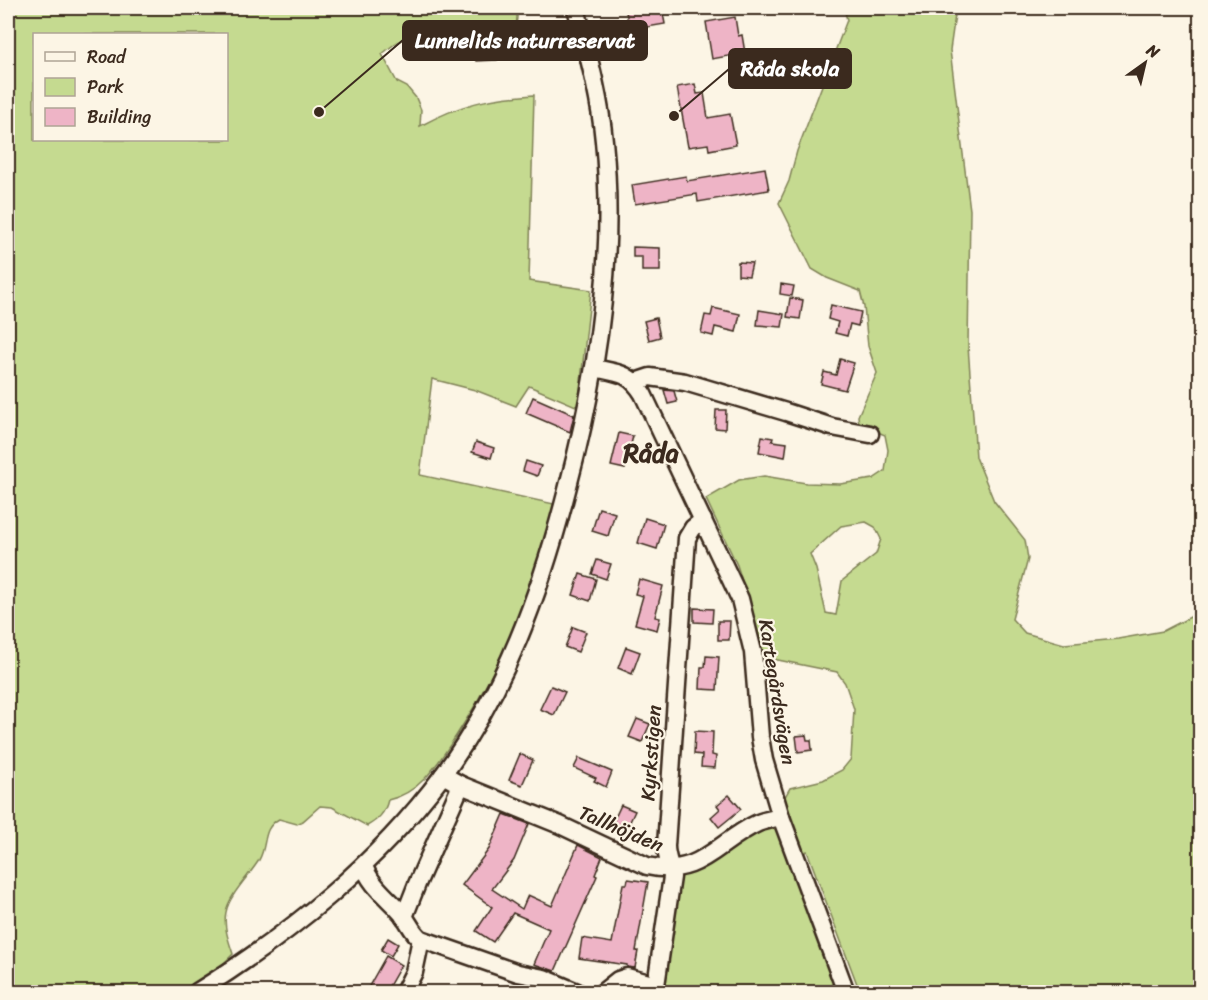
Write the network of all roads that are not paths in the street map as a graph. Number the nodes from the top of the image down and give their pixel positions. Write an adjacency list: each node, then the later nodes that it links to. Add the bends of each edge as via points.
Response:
1 (576, 8): 2 (street, via 601,120 606,168 605,267)
2 (594, 368): 3 (street, via 620,373); 6 (street, via 579,447 553,544 528,616 488,705)
3 (635, 381): 4 (street, via 650,376 685,382 832,427); 5 (street, Kartegårdsvägen)
4 (870, 434)
5 (704, 520): 8 (street, Kartegårdsvägen, via 740,599 748,629 764,760); 10 (street, Kyrkstigen, via 687,538 666,846)
6 (443, 775): 7 (street, Tallhöjden); 9 (street)
7 (461, 785): 10 (street, Tallhöjden, via 647,866); 11 (street)
8 (781, 817): 10 (street, Tallhöjden, via 759,822 705,858); 18 (street, Kartegårdsvägen)
9 (364, 865): 11 (street, via 369,878); 14 (street, via 300,921)
10 (671, 870): 13 (street, Kyrkstigen)
11 (404, 917): 12 (street)
12 (421, 939): 15 (street, via 414,972); 16 (street, via 518,974 553,981)
13 (656, 989): 17 (street, via 635,979 622,978)
14 (197, 993)
15 (404, 993)
16 (577, 993)
17 (603, 993)
18 (846, 993)

